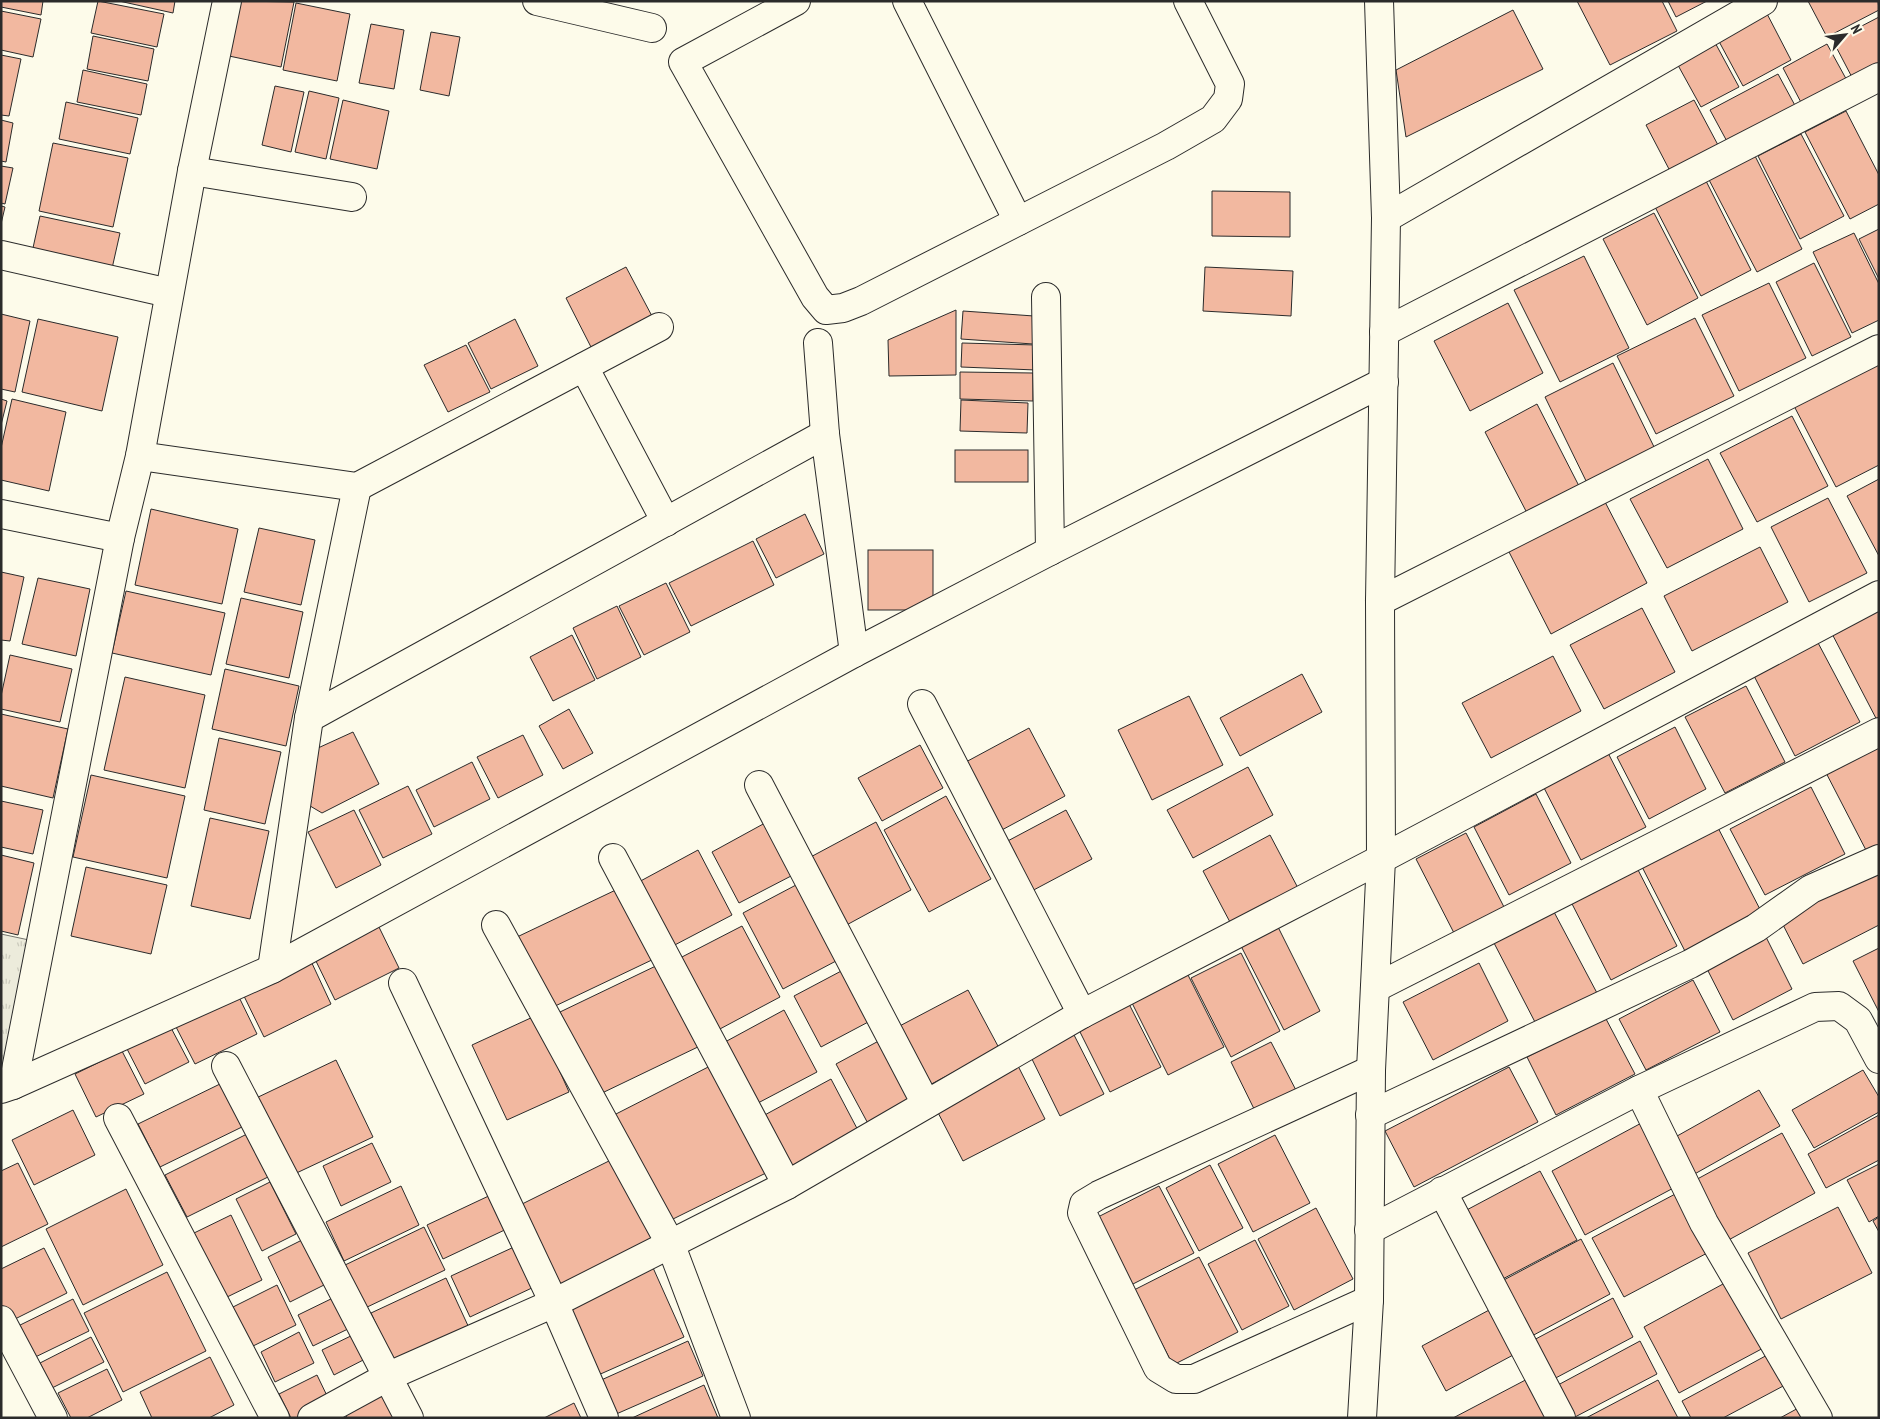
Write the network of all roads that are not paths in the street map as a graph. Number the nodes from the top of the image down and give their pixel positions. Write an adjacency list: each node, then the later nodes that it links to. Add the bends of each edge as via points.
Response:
1 (227, 1): 10 (street)
2 (537, 1): 8 (street)
3 (796, 1): 13 (street, via 683,62 815,297 826,310 861,301)
4 (907, 1): 13 (street)
5 (1188, 1): 13 (street, via 1230,84 1228,99 1213,119)
6 (1379, 1): 12 (street)
7 (1763, 1): 12 (street)
8 (652, 28)
9 (1879, 77): 18 (street)
10 (192, 170): 11 (street); 15 (street)
11 (352, 197)
12 (1386, 218): 18 (street)
13 (1018, 221)
14 (1, 255): 15 (street)
15 (169, 293): 24 (street)
16 (1046, 297): 29 (street)
17 (659, 327): 21 (street)
18 (1384, 332): 22 (street)
19 (818, 343): 23 (street)
20 (1879, 349): 31 (street)
21 (584, 367): 25 (street); 27 (street)
22 (1384, 382): 29 (street); 31 (street)
23 (825, 434): 27 (street); 32 (street)
24 (140, 456): 25 (street); 28 (street)
25 (357, 487): 34 (street)
26 (1, 514): 28 (street)
27 (666, 522): 34 (street)
28 (120, 538): 48 (street)
29 (1050, 551): 32 (street)
30 (1879, 595): 38 (street)
31 (1380, 601): 38 (street)
32 (854, 653): 41 (street)
33 (922, 704): 44 (street)
34 (309, 718): 41 (street)
35 (1879, 732): 43 (street)
36 (759, 785): 50 (street)
37 (612, 858): 53 (street)
38 (1381, 858): 43 (street); 44 (street)
39 (1879, 859): 51 (street, via 1811,889 1756,928 1690,964)
40 (496, 925): 56 (street)
41 (272, 969): 48 (street)
42 (403, 983): 58 (street)
43 (1375, 988): 47 (street)
44 (1082, 1014): 50 (street)
45 (1879, 1059): 49 (street, via 1858,1020 1840,1006 1815,1007)
46 (226, 1066): 60 (street)
47 (1372, 1070): 51 (street); 57 (street, via 1099,1195 1084,1204 1082,1213 1158,1368 1176,1380 1194,1379)
48 (7, 1087)
49 (1639, 1090): 54 (street); 69 (street, via 1704,1223)
50 (926, 1104): 53 (street)
51 (1370, 1115): 55 (street)
52 (118, 1118): 62 (street)
53 (787, 1185): 56 (street)
54 (1442, 1191): 55 (street); 68 (street)
55 (1369, 1230): 57 (street)
56 (670, 1243): 58 (street); 66 (street)
57 (1368, 1300): 67 (street)
58 (554, 1303): 60 (street); 65 (street)
59 (1, 1320): 61 (street)
60 (389, 1376): 63 (street); 64 (street)
61 (53, 1418)
62 (275, 1418)
63 (312, 1418)
64 (409, 1418)
65 (604, 1418)
66 (736, 1418)
67 (1362, 1418)
68 (1561, 1418)
69 (1818, 1418)

